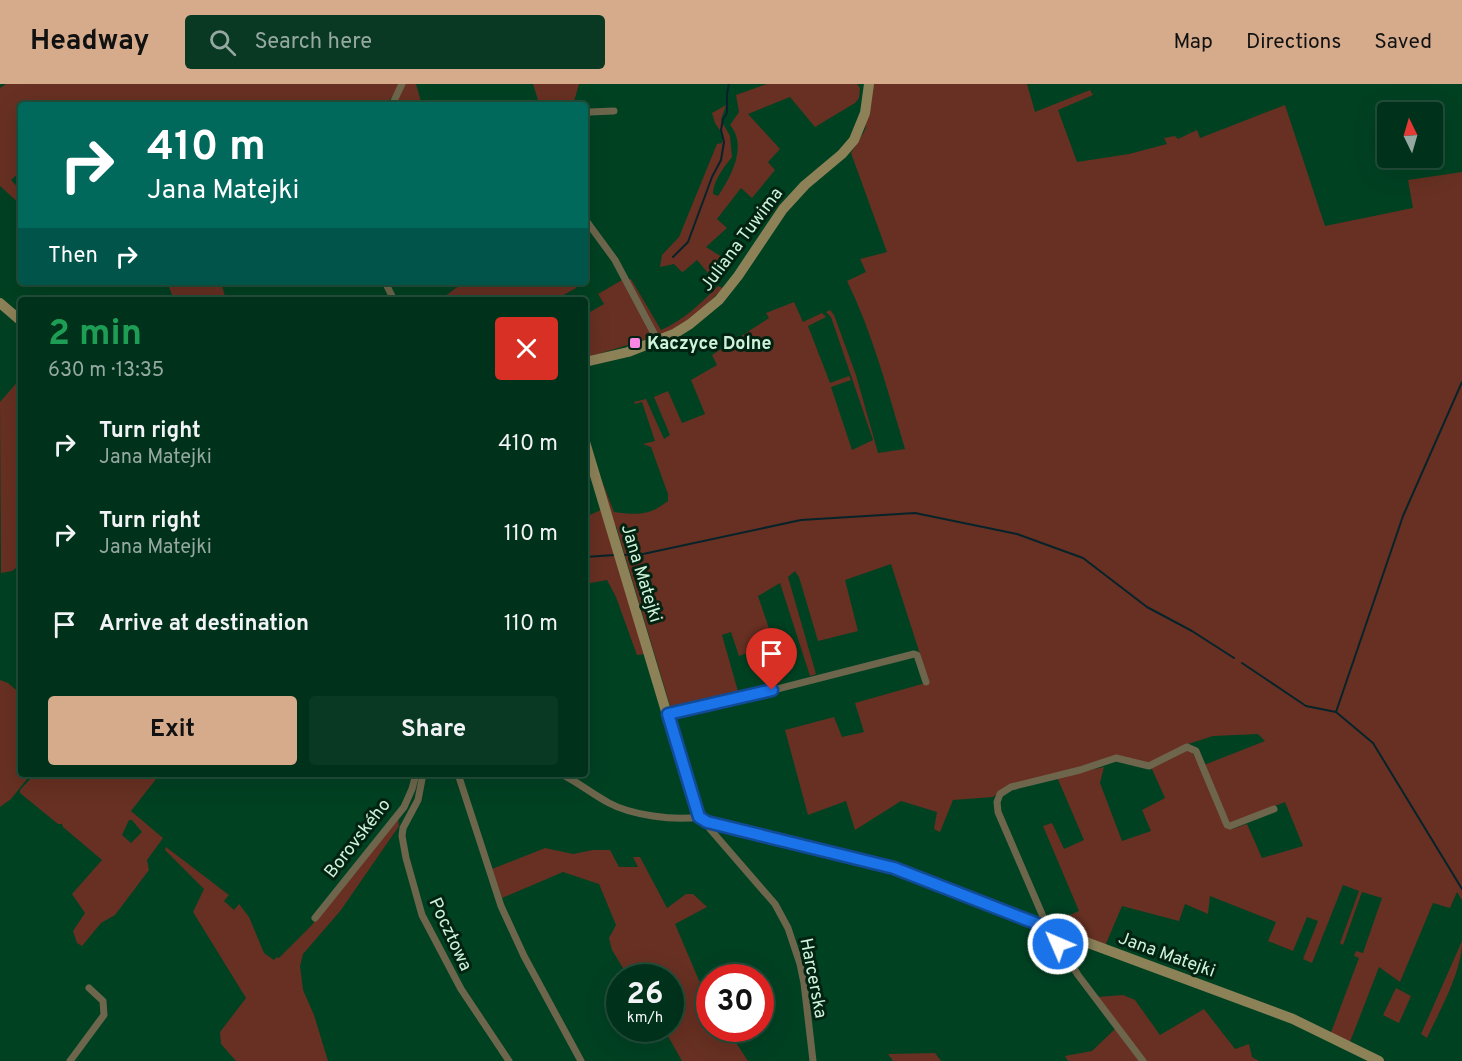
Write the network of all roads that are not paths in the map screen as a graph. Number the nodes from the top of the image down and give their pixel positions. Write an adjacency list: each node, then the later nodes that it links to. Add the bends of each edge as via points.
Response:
1 (402, 84): 3 (street)
2 (869, 84): 9 (street, Juliana Tuwima, via 866,113 848,147 783,209 719,300 690,324)
3 (393, 102)
4 (614, 111): 5 (street)
5 (588, 113)
6 (588, 223): 9 (street, via 615,260)
7 (0, 303): 8 (street)
8 (18, 318)
9 (658, 341): 10 (street, Juliana Tuwima)
10 (588, 361)
11 (588, 452): 13 (street, Jana Matejki)
12 (926, 682): 13 (street, via 914,654)
13 (668, 714): 19 (street, Jana Matejki)
14 (415, 777): 20 (street, Borovského, via 404,807)
15 (422, 777): 24 (street, Pocztowa, via 402,836 422,915 460,989)
16 (459, 777): 25 (street, via 506,916)
17 (566, 777): 19 (street, via 611,804 643,814)
18 (1275, 809): 21 (street, via 1227,825 1196,751 1187,747 1149,766 1116,758 1011,787 1000,794 998,812)
19 (703, 819): 21 (street, Jana Matejki, via 894,868); 26 (street, Harcerska, via 775,904 788,928 804,983)
20 (315, 918)
21 (1048, 928): 27 (street); 28 (street, Jana Matejki, via 1293,1019)
22 (89, 988): 23 (street, via 103,1001 104,1015)
23 (70, 1061)
24 (509, 1061)
25 (581, 1061)
26 (813, 1061)
27 (1143, 1061)
28 (1379, 1061)

